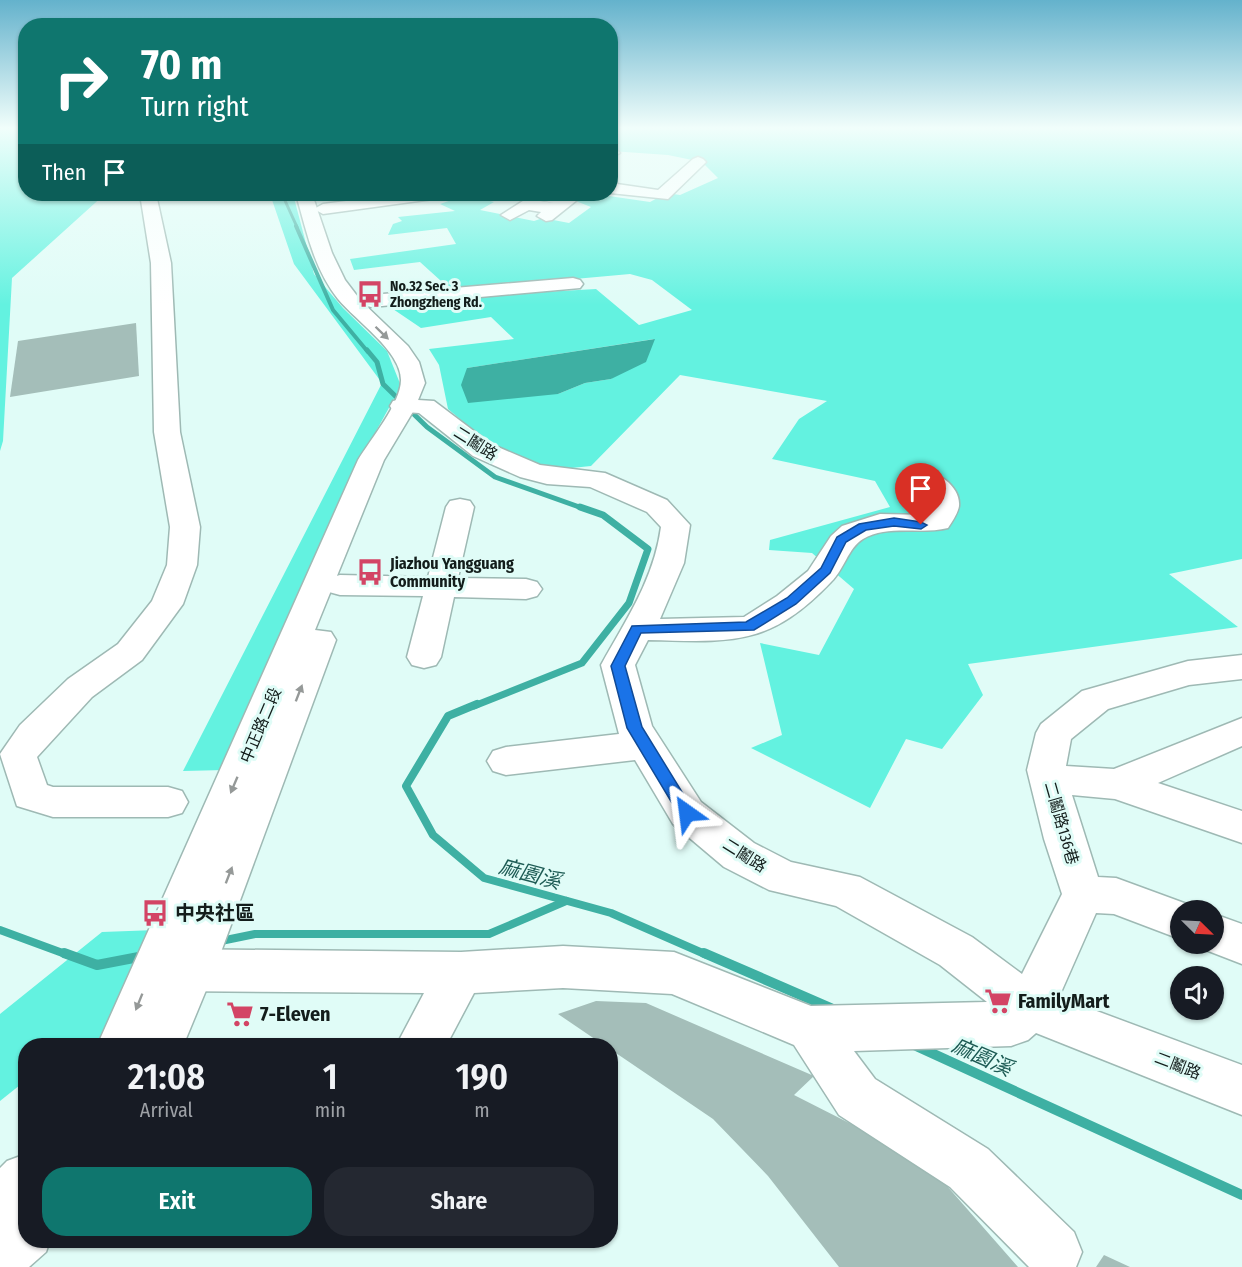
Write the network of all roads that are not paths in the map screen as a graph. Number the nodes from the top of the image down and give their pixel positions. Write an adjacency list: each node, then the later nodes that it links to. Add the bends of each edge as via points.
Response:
1 (670, 187): 2 (main road, via 662,195)
2 (618, 189)
3 (149, 201): 22 (main road, via 161,262 167,432 185,527 182,565 167,604 130,652 80,688)
4 (306, 201): 11 (main road, one-way to 11, via 330,274 352,304 399,349 411,368)
5 (321, 201): 9 (main road, via 345,270)
6 (550, 204): 7 (main road, via 526,204)
7 (510, 215)
8 (573, 284): 9 (main road)
9 (370, 301): 10 (main road)
10 (428, 357)
11 (420, 399): 14 (main road, 中正路二段, via 383,471); 17 (main road, 二鬮路, via 482,450 548,476 595,479 657,506 676,525 675,547 657,598); 32 (main road, 中正路二段, one-way to 32, via 371,460 228,802)
12 (925, 477): 17 (main road, via 944,495 945,507 938,522 863,527 841,539 826,570 800,594 749,627)
13 (460, 507): 15 (main road)
14 (340, 585): 15 (main road); 32 (main road, 中正路二段, one-way to 14)
15 (442, 587): 16 (main road); 18 (main road)
16 (526, 589)
17 (637, 629): 21 (main road, 二鬮路, via 618,666 634,728)
18 (424, 657)
19 (1242, 667): 24 (main road, 二鬮路136巷, via 1188,673 1095,700 1054,733 1046,770)
20 (1242, 731): 25 (main road)
21 (645, 745): 23 (main road); 34 (main road, 二鬮路, via 687,813 739,855 784,878 845,890 956,951)
22 (9, 760): 26 (main road, via 31,795 53,802)
23 (506, 761)
24 (1049, 779): 25 (main road); 28 (main road, 二鬮路136巷)
25 (1117, 784): 27 (main road)
26 (168, 802)
27 (1242, 826)
28 (1083, 894): 29 (main road, via 1116,896); 34 (main road)
29 (1170, 917)
30 (1224, 937): 31 (main road)
31 (1242, 944)
32 (172, 970): 33 (main road); 36 (main road, 中正路二段, one-way to 36); 37 (main road, 中正路二段)
33 (461, 973): 35 (main road, via 563,968 674,973); 38 (main road)
34 (1021, 1016): 35 (main road); 39 (main road, 二鬮路)
35 (811, 1029): 43 (main road, via 858,1097 969,1168)
36 (126, 1038)
37 (160, 1038)
38 (424, 1038)
39 (1242, 1090)
40 (18, 1187): 41 (main road)
41 (0, 1204)
42 (18, 1239): 44 (main road)
43 (1054, 1252)
44 (0, 1255)

